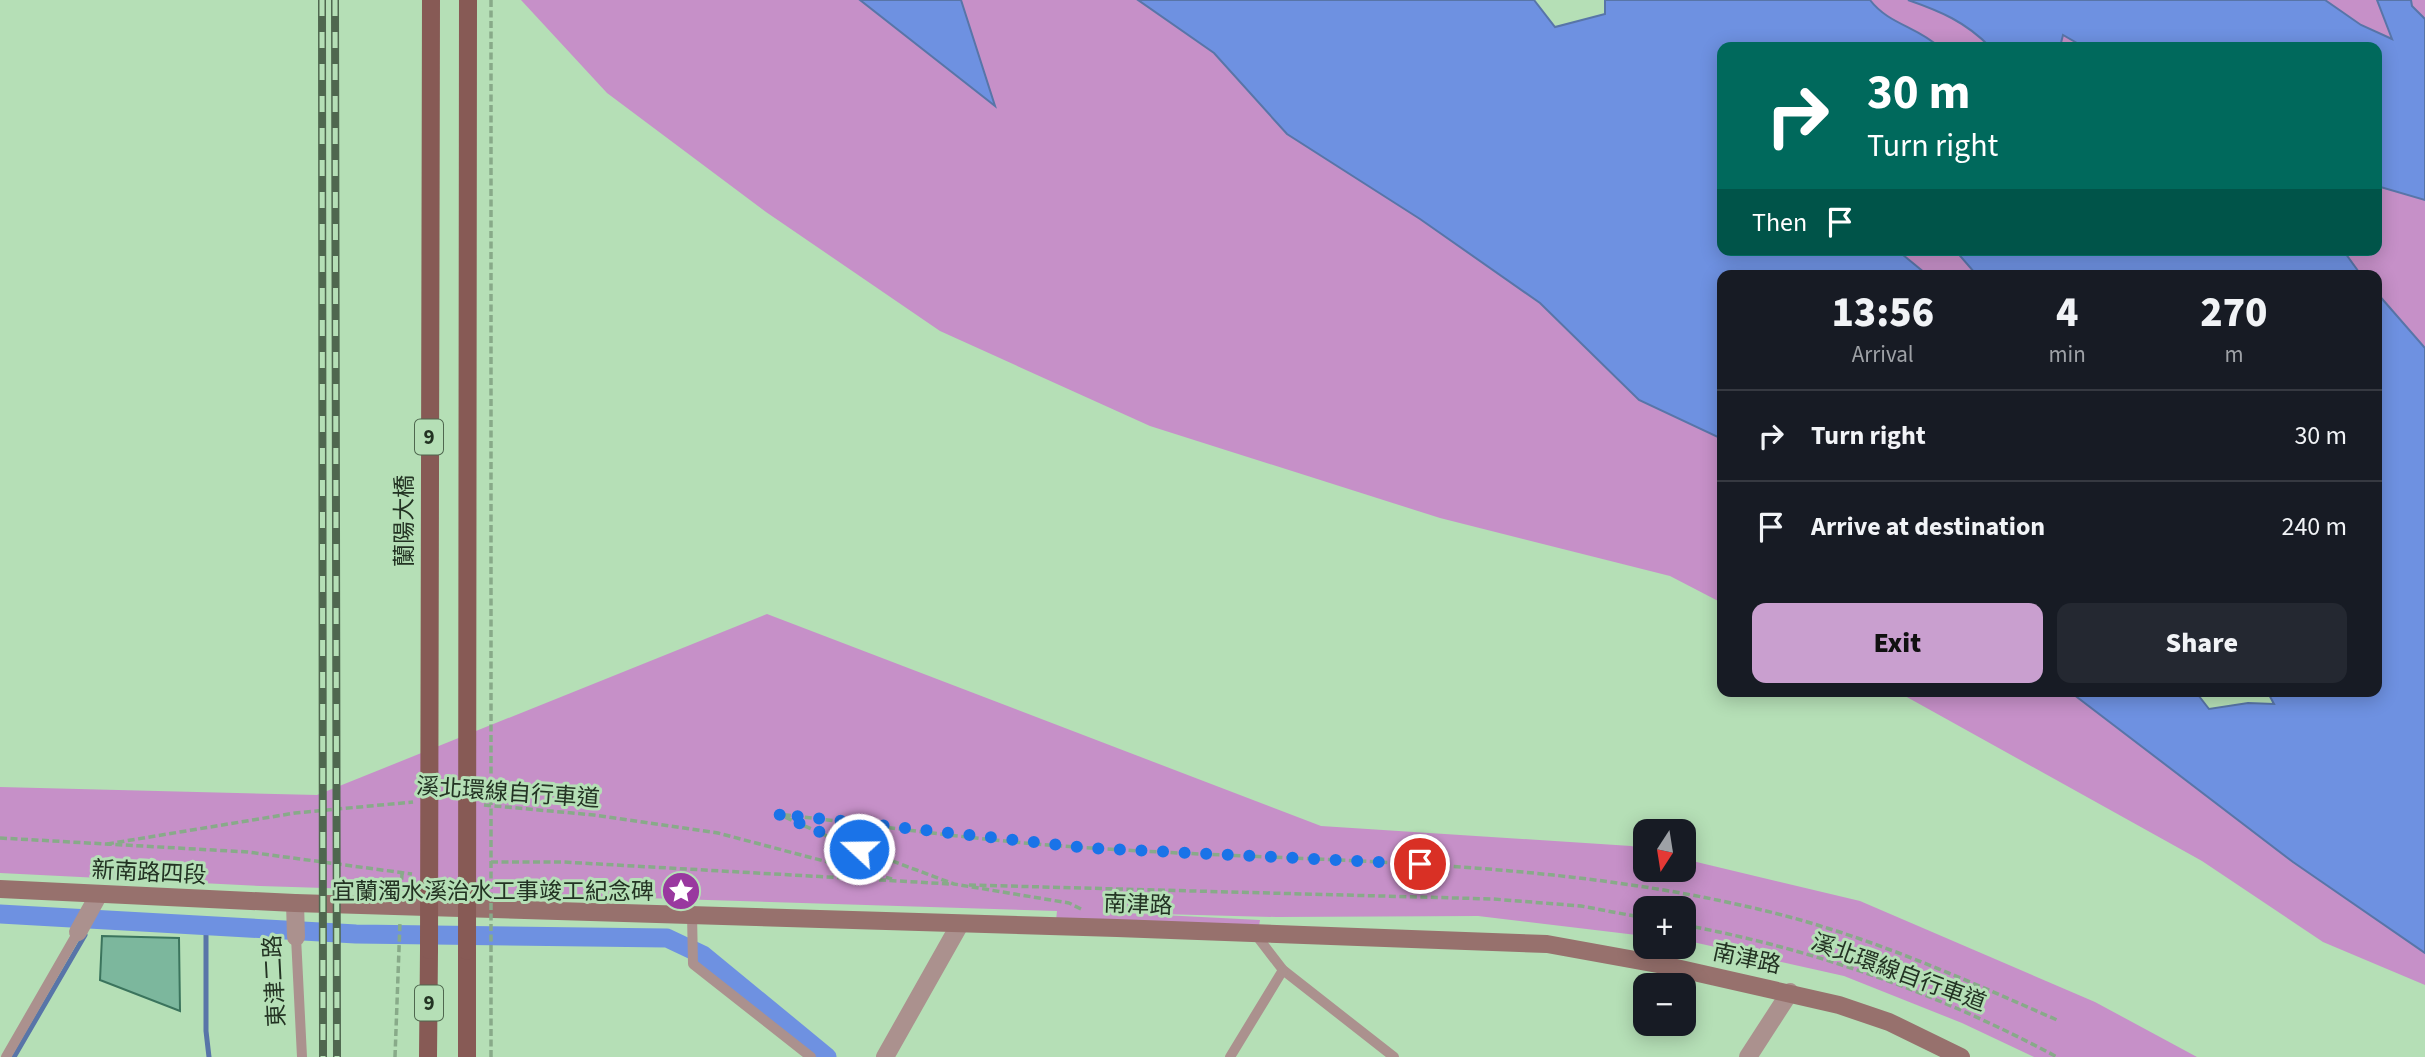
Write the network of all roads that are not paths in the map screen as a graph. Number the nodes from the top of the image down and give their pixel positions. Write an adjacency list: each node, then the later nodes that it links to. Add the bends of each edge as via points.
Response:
1 (431, 0): 14 (main road, 蘭陽大橋 / 9, bridge, via 421,874 429,950)
2 (468, 0): 15 (main road, 9, bridge)
3 (0, 889): 4 (street, 新南路四段)
4 (99, 894): 6 (street, 新南路四段); 8 (street)
5 (692, 914): 6 (street, 南津路); 7 (street, 南津路); 16 (lane, via 693,964)
6 (296, 920): 13 (lane, 東津二路)
7 (960, 924): 9 (street, 南津路); 17 (street)
8 (78, 932): 12 (lane)
9 (1256, 934): 10 (lane); 11 (street, 南津路, via 1547,944)
10 (1283, 970): 18 (lane); 19 (lane)
11 (1790, 992): 20 (street); 21 (street, 南津路, via 1889,1022)
12 (6, 1057)
13 (302, 1057)
14 (428, 1057)
15 (467, 1057)
16 (811, 1057)
17 (885, 1057)
18 (1230, 1057)
19 (1394, 1057)
20 (1748, 1057)
21 (1961, 1057)

